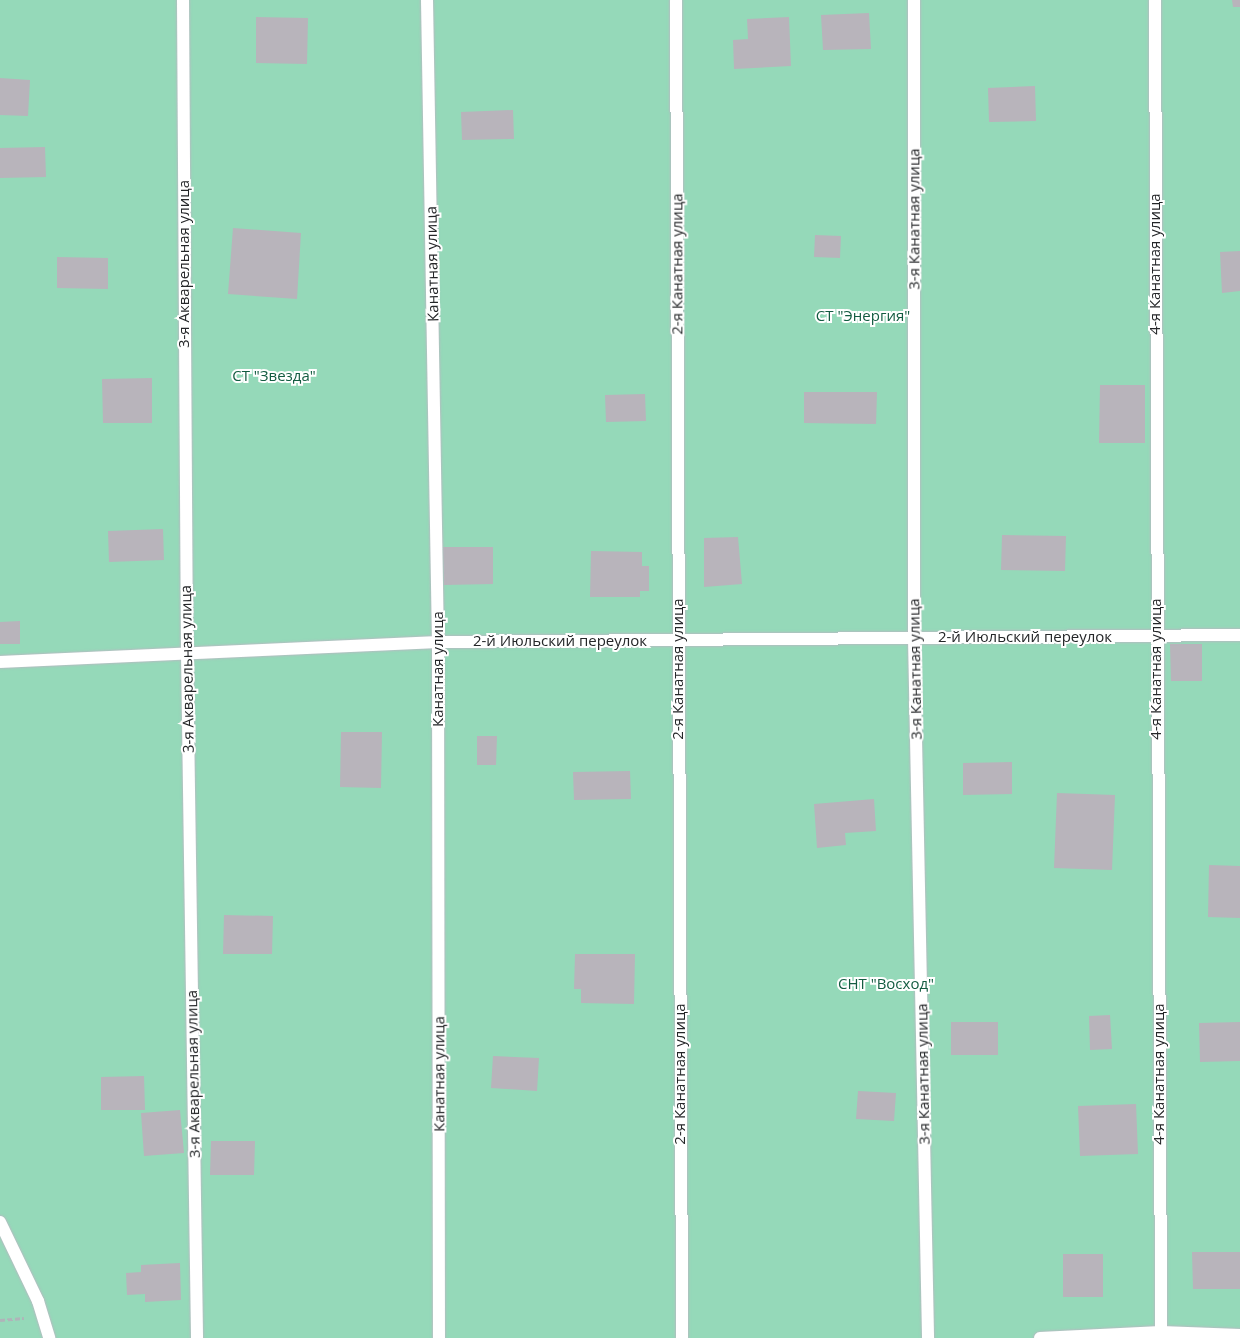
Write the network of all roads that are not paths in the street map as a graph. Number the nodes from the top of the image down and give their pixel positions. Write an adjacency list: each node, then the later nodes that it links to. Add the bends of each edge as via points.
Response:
1 (183, 0): 11 (lane, 3-я Акварельная улица)
2 (427, 0): 10 (lane, Канатная улица)
3 (676, 0): 9 (lane, 2-я Канатная улица)
4 (914, 0): 8 (lane, 3-я Канатная улица)
5 (1155, 0): 7 (lane, 4-я Канатная улица)
6 (1240, 635): 7 (lane, 2-й Июльский переулок)
7 (1156, 636): 8 (lane, 2-й Июльский переулок); 15 (lane, 4-я Канатная улица)
8 (914, 638): 9 (lane, 2-й Июльский переулок); 20 (lane, 3-я Канатная улица)
9 (678, 640): 10 (lane, 2-й Июльский переулок); 19 (lane, 2-я Канатная улица)
10 (438, 642): 11 (lane, 2-й Июльский переулок); 18 (lane, Канатная улица)
11 (187, 653): 12 (lane, 2-й Июльский переулок); 17 (lane, 3-я Акварельная улица)
12 (0, 662)
13 (0, 1222): 16 (lane, via 38,1301)
14 (1240, 1334): 15 (lane)
15 (1161, 1335): 21 (lane)
16 (49, 1338)
17 (196, 1338)
18 (439, 1338)
19 (682, 1338)
20 (928, 1338)
21 (1040, 1338)

